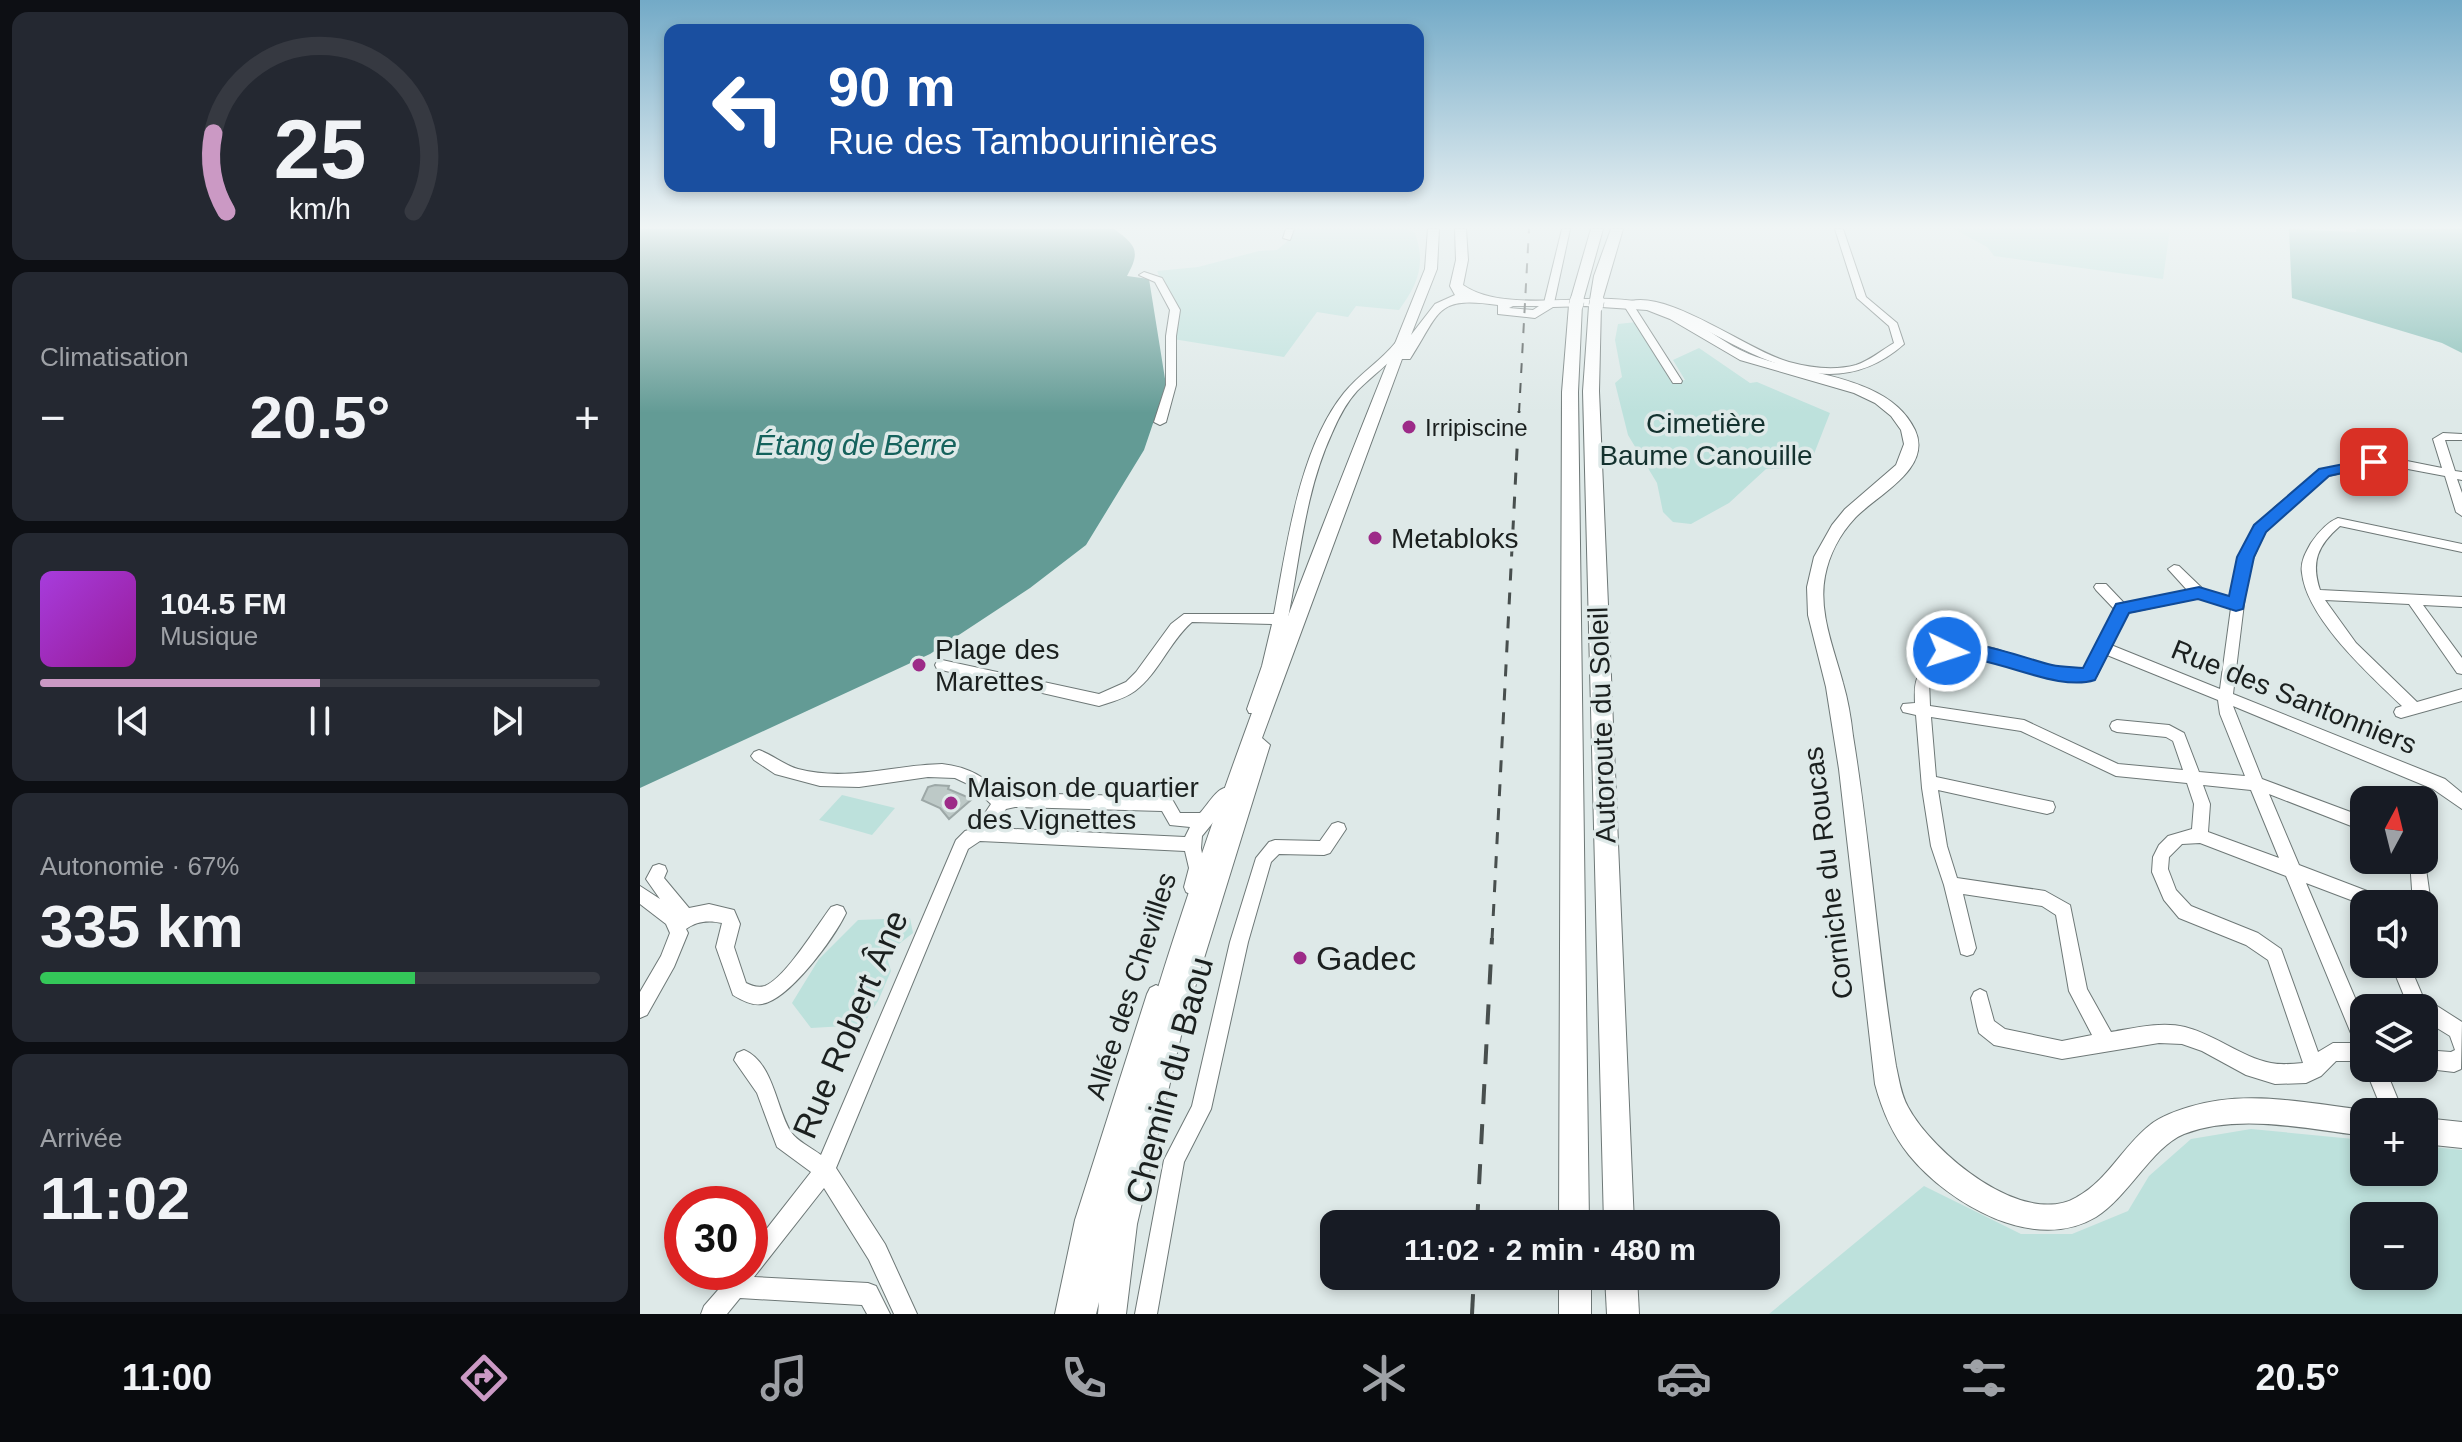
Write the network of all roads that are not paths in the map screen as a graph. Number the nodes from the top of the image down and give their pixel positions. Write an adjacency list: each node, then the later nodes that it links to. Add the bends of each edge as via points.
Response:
1 (1165, 290): 16 (street, via 1175,310 1171,385)
2 (1423, 290): 14 (main road)
3 (1429, 290): 14 (main road)
4 (1552, 290): 10 (street)
5 (1588, 290): 11 (highway, Autoroute du Soleil)
6 (1593, 290): 11 (highway, Autoroute du Soleil)
7 (1859, 290): 12 (street, via 1894,325 1899,344 1881,360 1848,372 1769,359 1662,304)
8 (1460, 291): 9 (main road); 13 (main road); 14 (main road, via 1439,304)
9 (1513, 302): 10 (main road); 13 (main road)
10 (1549, 303): 12 (main road); 13 (main road, via 1535,314)
11 (1586, 303): 74 (highway, Autoroute du Soleil, via 1570,392); 75 (highway, Autoroute du Soleil)
12 (1628, 304): 15 (street); 70 (main road, Corniche du Roucas, via 1669,314 1752,360 1861,391 1888,407 1906,426 1912,442 1899,473 1851,513 1834,535 1821,558 1815,587 1847,754 1882,1051 1896,1112 1921,1148 1981,1198 2017,1211 2072,1215 2096,1205 2160,1133 2201,1115 2263,1112)
13 (1502, 311)
14 (1402, 351): 29 (street, Allée des Chevilles, via 1342,402 1323,441 1301,503); 76 (main road, via 1292,620 1238,769 1159,1014); 88 (main road, via 1297,636 1172,1023 1123,1224)
15 (1677, 381)
16 (1160, 422)
17 (2462, 437): 18 (street, via 2439,437)
18 (2456, 475): 19 (street); 27 (street, via 2382,462 2320,475 2257,533)
19 (2462, 512)
20 (2462, 548): 24 (street, via 2338,522 2309,558 2308,573)
21 (2174, 569): 23 (street)
22 (2101, 587): 28 (street)
23 (2199, 593): 27 (street); 28 (street)
24 (2317, 595): 25 (street); 33 (street, via 2337,627 2408,710)
25 (2412, 599): 26 (street); 32 (street)
26 (2462, 602)
27 (2236, 605): 34 (street)
28 (2122, 609): 30 (street)
29 (1279, 619): 31 (street, via 1189,617 1133,687 1099,700); 46 (street, Allée des Chevilles, via 1273,654 1223,799)
30 (2104, 648): 34 (street, Rue des Santonniers); 35 (street, via 2085,677 1952,648 1923,678)
31 (942, 665)
32 (2462, 669)
33 (2462, 695)
34 (2226, 698): 40 (street, via 2227,714); 41 (street, Rue des Santonniers, via 2439,784)
35 (1915, 709): 38 (street, via 2024,726 2116,770); 39 (street)
36 (2117, 726): 38 (street, via 2176,734)
37 (759, 756): 42 (street, via 786,772 856,781 947,771 981,783)
38 (2193, 779): 40 (street); 49 (street, via 2202,804)
39 (1931, 782): 43 (street); 53 (street, via 1936,832)
40 (2259, 784): 44 (street); 52 (street)
41 (2462, 802)
42 (1001, 803): 45 (street, via 1166,804); 48 (street, Rue Robert Âne)
43 (2047, 807)
44 (2350, 819)
45 (1176, 820): 46 (street); 50 (street)
46 (1203, 820): 50 (street, Allée des Chevilles)
47 (1338, 829): 89 (street, Chemin du Baou, via 1324,848 1275,847 1264,858 1201,1109 1174,1160)
48 (980, 834): 50 (street); 73 (street, Rue Robert Âne, via 962,845)
49 (2200, 836): 52 (street); 69 (street, via 2177,839 2163,852 2159,868 2173,900 2183,910 2261,943 2275,955)
50 (1183, 843): 85 (street, Allée des Chevilles, via 1196,873 1115,1119)
51 (659, 871): 57 (street, via 654,879)
52 (2295, 874): 54 (street); 60 (street)
53 (1952, 885): 58 (street); 63 (street, via 2049,900 2064,911 2078,991)
54 (2350, 893)
55 (640, 894): 57 (street)
56 (837, 913): 57 (street, via 789,976 773,991 751,995 739,989 725,947 728,916 709,912)
57 (682, 925): 61 (street)
58 (1967, 948)
59 (1980, 998): 63 (street, via 1986,1026 2001,1038 2062,1050)
60 (2350, 1007)
61 (640, 1009)
62 (2438, 1018): 64 (street, via 2457,1030)
63 (2106, 1042): 69 (street, via 2172,1033 2195,1038 2263,1072)
64 (2462, 1045)
65 (2350, 1052): 69 (street, via 2333,1052)
66 (2462, 1056): 68 (street, via 2454,1062)
67 (744, 1060): 73 (street, via 764,1087 784,1140)
68 (2438, 1061)
69 (2314, 1069)
70 (2350, 1121)
71 (2438, 1132): 72 (main road)
72 (2462, 1135)
73 (825, 1170): 77 (street, Rue Robert Âne); 84 (street, via 877,1252)
74 (1574, 1210)
75 (1619, 1210)
76 (1100, 1234): 86 (main road); 87 (main road)
77 (768, 1245)
78 (768, 1279): 83 (street, via 868,1294)
79 (732, 1290): 82 (street, Rue Robert Âne)
80 (1575, 1290): 90 (highway)
81 (1622, 1290): 91 (highway)
82 (712, 1314)
83 (879, 1314)
84 (906, 1314)
85 (1066, 1314)
86 (1082, 1314)
87 (1091, 1314)
88 (1112, 1314)
89 (1146, 1314)
90 (1575, 1314)
91 (1623, 1314)

